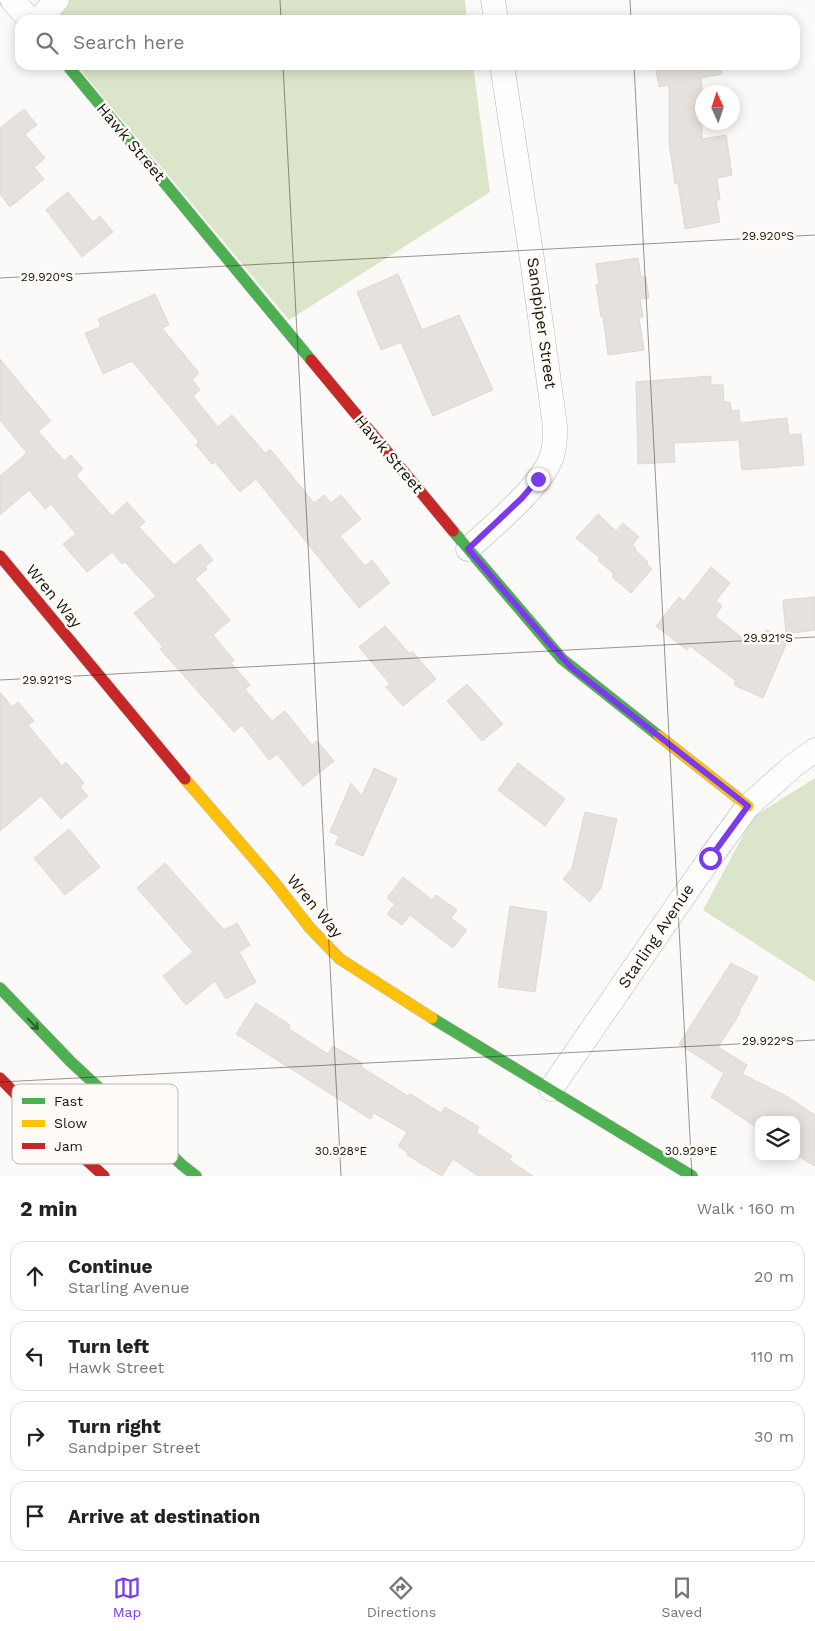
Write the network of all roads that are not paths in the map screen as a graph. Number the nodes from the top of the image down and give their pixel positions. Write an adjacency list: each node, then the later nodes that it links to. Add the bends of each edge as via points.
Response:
1 (12, 0): 4 (street)
2 (58, 0): 5 (street)
3 (493, 0): 6 (street)
4 (26, 15)
5 (43, 15)
6 (495, 15)
7 (71, 70): 9 (main road, Hawk Street)
8 (503, 70): 9 (street, Sandpiper Street, via 554,410 554,451 546,469 522,498)
9 (468, 549): 12 (main road, Hawk Street, via 572,668)
10 (0, 556): 16 (main road, Wren Way, via 330,950 403,1000)
11 (815, 750): 12 (street, Starling Avenue)
12 (748, 806): 16 (street, Starling Avenue)
13 (0, 988): 15 (main road, one-way to 15)
14 (0, 1078): 17 (main road)
15 (94, 1084)
16 (551, 1089): 22 (main road, Wren Way)
17 (12, 1090)
18 (178, 1162): 21 (main road, one-way to 21)
19 (91, 1164): 20 (main road)
20 (104, 1176)
21 (196, 1176)
22 (692, 1176)

